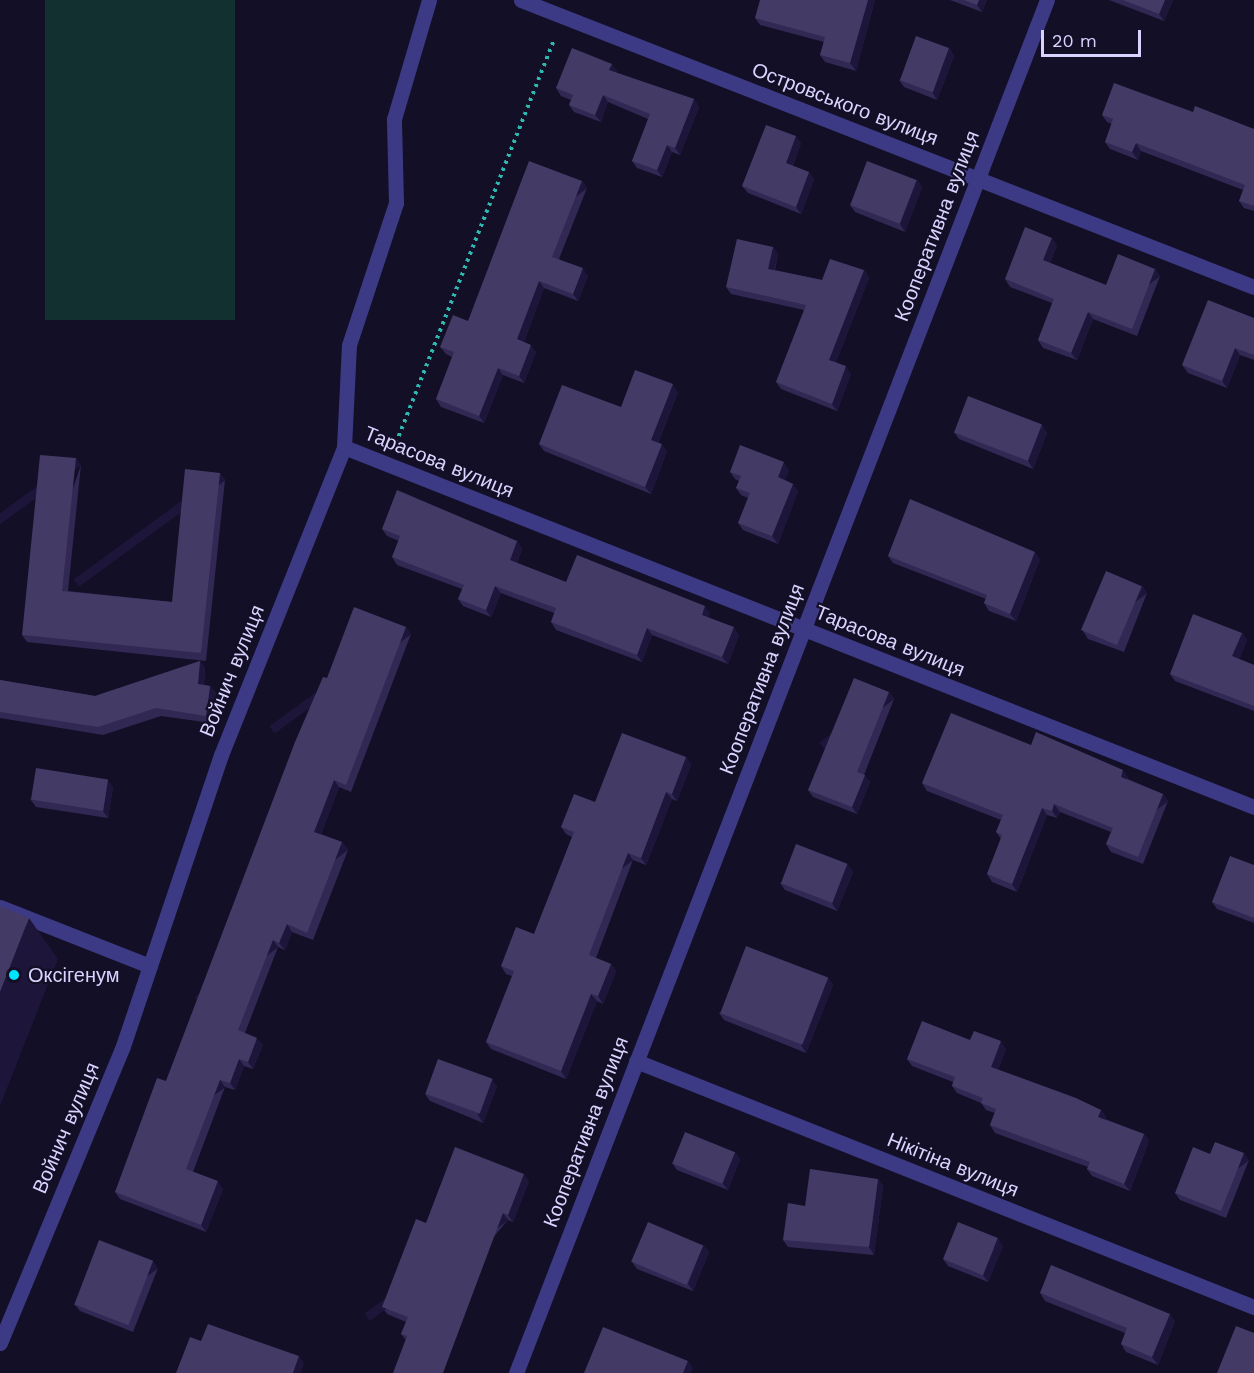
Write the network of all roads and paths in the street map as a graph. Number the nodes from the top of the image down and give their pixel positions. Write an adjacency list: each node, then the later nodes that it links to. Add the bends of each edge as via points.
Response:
1 (429, 0): 7 (street, Войнич вулиця, via 394,119 396,203 349,345)
2 (521, 0): 4 (street, Островського вулиця)
3 (1047, 0): 5 (street, Кооперативна вулиця)
4 (563, 17): 5 (street, Островського вулиця); 8 (path)
5 (978, 179): 6 (street, Островського вулиця); 9 (street, Кооперативна вулиця)
6 (1254, 287)
7 (344, 447): 8 (street, Тарасова вулиця); 12 (street, Войнич вулиця, via 221,755)
8 (387, 464): 9 (street, Тарасова вулиця)
9 (804, 629): 10 (street, Тарасова вулиця); 13 (street, Кооперативна вулиця)
10 (1254, 807)
11 (0, 907): 12 (street)
12 (150, 966): 15 (street, Войнич вулиця, via 123,1046)
13 (636, 1062): 14 (street, Нікітіна вулиця); 16 (street, Кооперативна вулиця)
14 (1254, 1308)
15 (0, 1343)
16 (516, 1373)

